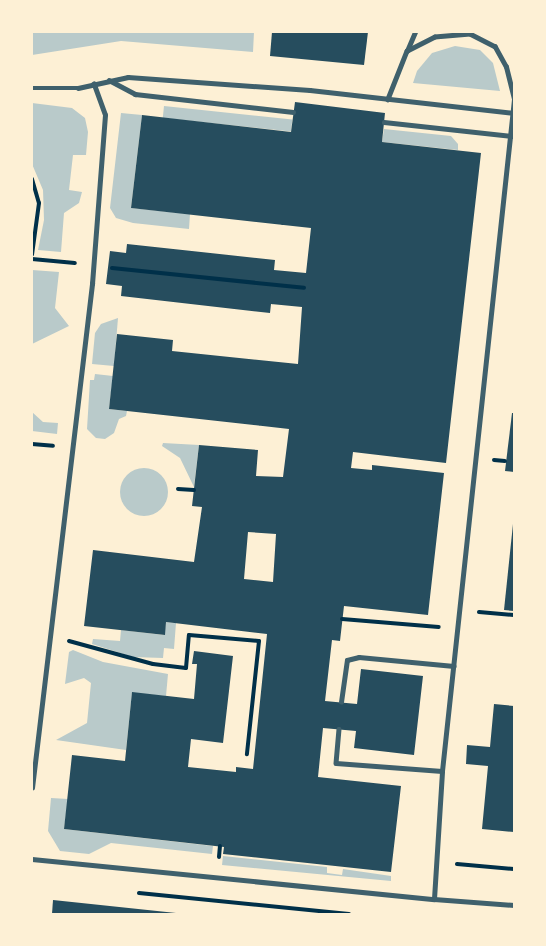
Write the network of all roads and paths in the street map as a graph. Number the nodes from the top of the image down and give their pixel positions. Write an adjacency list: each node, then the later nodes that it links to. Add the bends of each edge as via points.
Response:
1 (415, 32): 2 (lane)
2 (407, 51): 6 (lane); 8 (lane, via 435,37 470,34 495,47 506,67)
3 (109, 80): 4 (lane); 6 (lane, via 139,78); 7 (lane, via 135,94)
4 (94, 84): 5 (lane, via 67,89); 24 (lane, via 105,115 92,284 66,523)
5 (32, 88)
6 (388, 99): 8 (lane)
7 (293, 112)
8 (514, 113): 10 (lane)
9 (384, 122): 10 (lane)
10 (512, 136): 23 (lane)
11 (32, 179): 12 (path, via 39,203)
12 (32, 257): 13 (path)
13 (75, 263)
14 (108, 268): 15 (path)
15 (304, 288)
16 (32, 444): 17 (path)
17 (56, 445)
18 (178, 489): 19 (path)
19 (194, 490)
20 (475, 611): 21 (path)
21 (514, 615)
22 (342, 619): 23 (path)
23 (458, 629): 25 (lane)
24 (49, 635): 28 (path, via 153,664 186,668 189,635 259,641); 30 (lane)
25 (454, 666): 26 (lane, via 359,657 347,660); 29 (lane)
26 (341, 702)
27 (339, 729): 29 (lane, via 336,762)
28 (247, 754)
29 (442, 771): 35 (lane)
30 (32, 788)
31 (32, 859): 35 (lane)
32 (453, 864): 33 (path)
33 (514, 869)
34 (137, 892): 37 (path)
35 (434, 899): 36 (lane)
36 (514, 905)
37 (349, 915)

